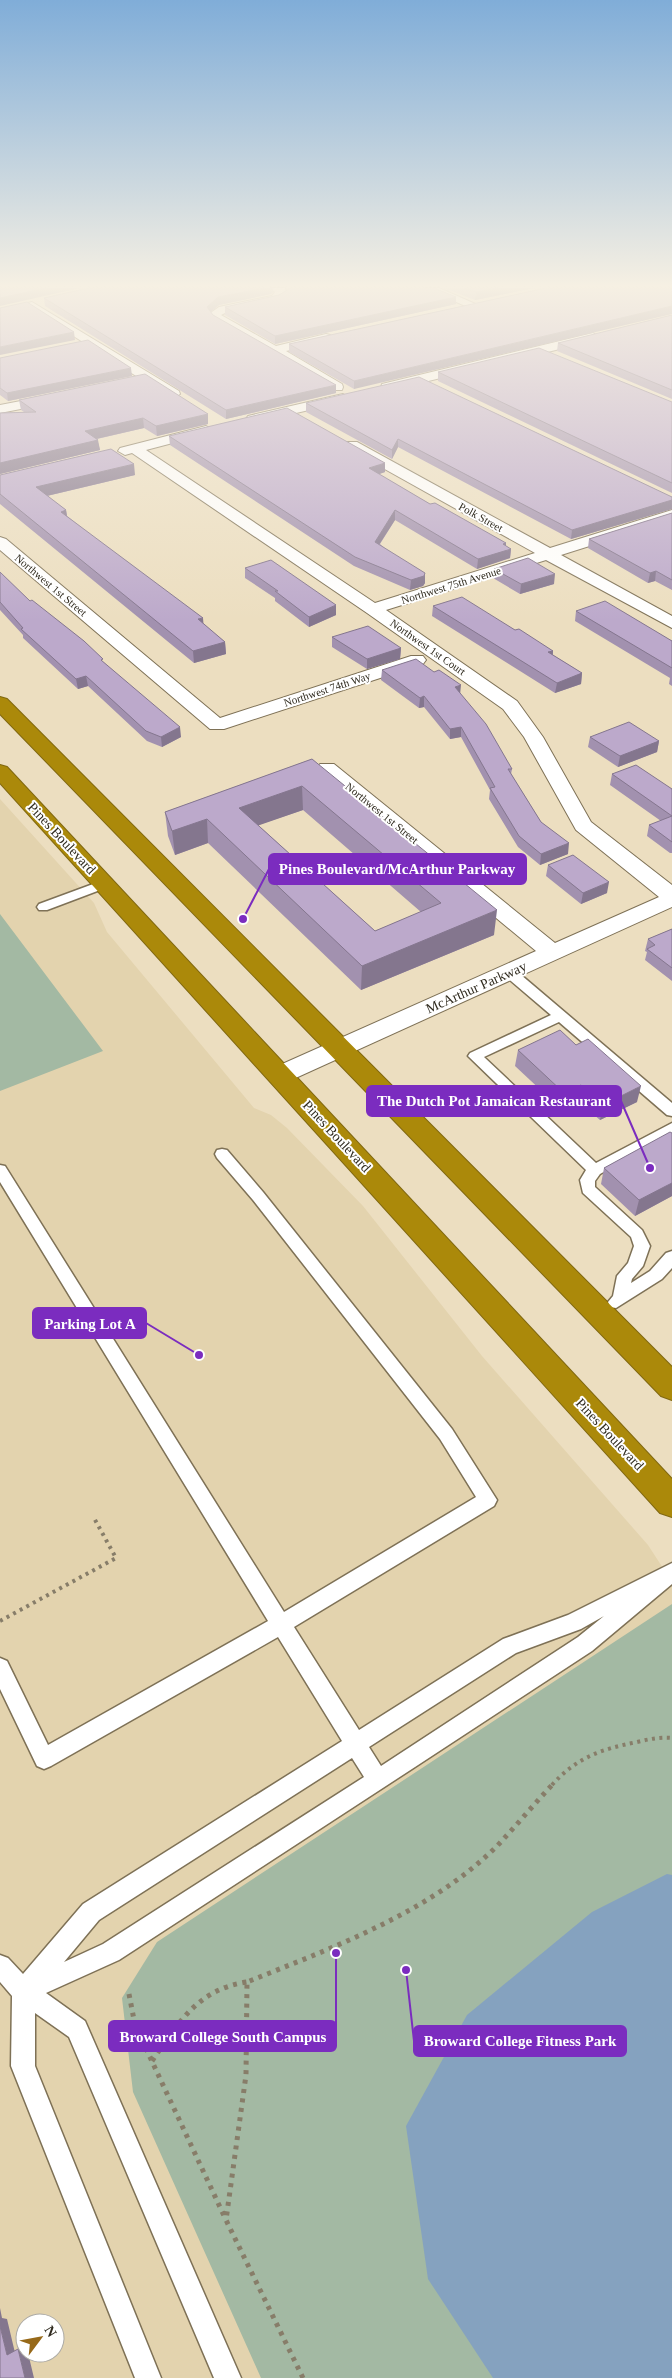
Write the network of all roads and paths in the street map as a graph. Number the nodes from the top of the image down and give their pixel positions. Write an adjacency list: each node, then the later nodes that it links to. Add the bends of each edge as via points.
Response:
1 (51, 399): 3 (street)
2 (337, 399): 4 (street)
3 (0, 409)
4 (290, 411): 5 (street); 6 (street)
5 (307, 420)
6 (243, 422)
7 (224, 426): 9 (street)
8 (342, 440): 13 (street, Polk Street)
9 (135, 449): 10 (street); 14 (street, Northwest 1st Court)
10 (115, 453)
11 (672, 515): 13 (street, Northwest 75th Avenue)
12 (0, 542): 18 (street, Northwest 1st Street)
13 (548, 554): 14 (street, Northwest 75th Avenue); 15 (street, Polk Street)
14 (374, 609): 16 (street, Northwest 1st Court)
15 (672, 623)
16 (438, 654): 18 (street, Northwest 74th Way); 22 (street, Northwest 1st Court, via 510,705 534,737 582,826)
17 (0, 703): 27 (highway)
18 (217, 725)
19 (327, 768): 24 (street, Northwest 1st Street)
20 (0, 772): 21 (highway, Pines Boulevard)
21 (104, 884): 23 (lane); 28 (highway, Pines Boulevard)
22 (672, 897): 24 (street, McArthur Parkway)
23 (43, 907)
24 (553, 953): 25 (street, McArthur Parkway)
25 (509, 972): 26 (lane); 27 (street, McArthur Parkway)
26 (560, 1016): 29 (lane); 33 (lane, via 475,1056)
27 (341, 1048): 28 (street, McArthur Parkway); 35 (highway)
28 (280, 1075): 37 (highway, Pines Boulevard)
29 (672, 1111)
30 (672, 1128): 33 (lane)
31 (222, 1154): 41 (lane, via 446,1434 488,1500)
32 (0, 1170): 41 (lane)
33 (595, 1170): 35 (lane, via 586,1180 588,1189 637,1234 642,1246 635,1266)
34 (672, 1256): 35 (lane, via 656,1275)
35 (610, 1306): 36 (highway)
36 (672, 1386)
37 (672, 1502)
38 (94, 1518): 40 (path, via 116,1558)
39 (667, 1576): 44 (lane, via 629,1592 574,1622 510,1646); 45 (lane, via 585,1644)
40 (0, 1621)
41 (282, 1624): 42 (lane, via 44,1759); 44 (lane)
42 (0, 1668)
43 (672, 1738): 47 (path, via 661,1737 605,1748 576,1762 496,1847 452,1883 383,1924 331,1949)
44 (356, 1745): 45 (lane); 48 (lane, via 91,1912)
45 (377, 1779): 48 (lane, via 111,1952)
46 (0, 1966): 48 (lane)
47 (247, 1982): 50 (path, via 231,1982 200,2000); 51 (path, via 246,2075)
48 (24, 1991): 52 (lane, via 23,2066); 53 (lane, via 77,2029)
49 (128, 1994): 50 (path, via 135,2025)
50 (152, 2061): 51 (path)
51 (226, 2220): 54 (path)
52 (148, 2378)
53 (228, 2378)
54 (303, 2378)

